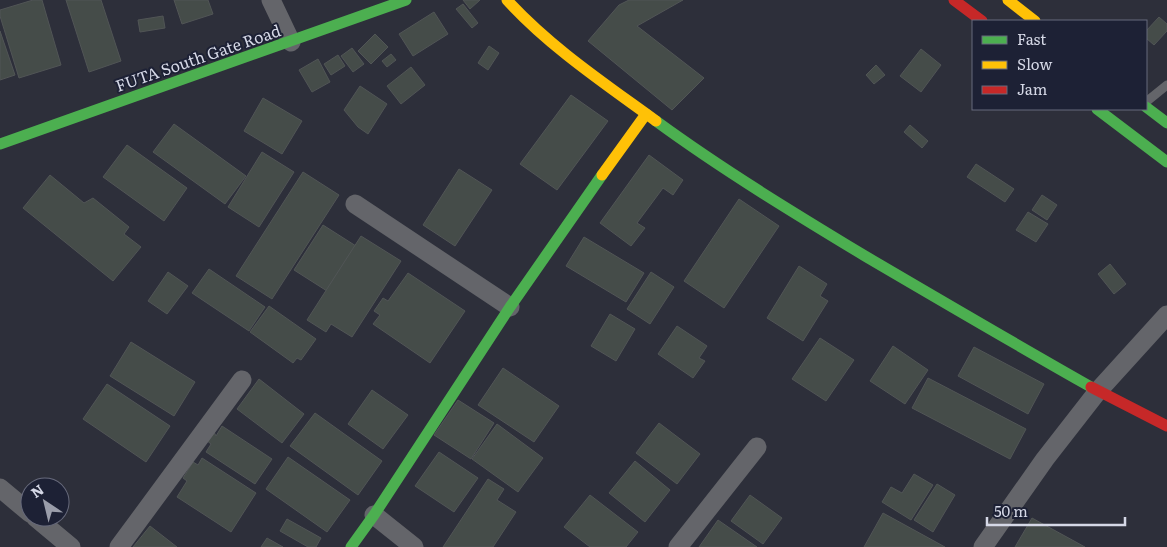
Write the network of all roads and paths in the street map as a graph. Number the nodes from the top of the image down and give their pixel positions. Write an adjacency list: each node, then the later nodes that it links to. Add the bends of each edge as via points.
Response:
1 (271, 0): 8 (street)
2 (406, 0): 8 (street, FUTA South Gate Road)
3 (507, 0): 13 (street, via 528,22 584,68)
4 (954, 0): 6 (street)
5 (1008, 0): 7 (street)
6 (981, 20)
7 (1034, 20)
8 (291, 42): 15 (street, FUTA South Gate Road)
9 (1167, 85): 10 (lane)
10 (1147, 101)
11 (1147, 108): 14 (street)
12 (1098, 110): 16 (street)
13 (646, 114): 18 (street); 21 (street, via 701,154 807,221)
14 (1167, 123)
15 (0, 144)
16 (1167, 162)
17 (355, 204): 18 (street)
18 (510, 307): 26 (street)
19 (1167, 315): 21 (street)
20 (242, 380): 29 (street)
21 (1098, 391): 22 (street); 33 (street)
22 (1167, 426)
23 (757, 447): 32 (street)
24 (0, 488): 25 (street)
25 (20, 505)
26 (374, 515): 30 (street); 31 (street)
27 (47, 527): 28 (street)
28 (71, 547)
29 (119, 547)
30 (351, 547)
31 (414, 547)
32 (678, 547)
33 (983, 547)

